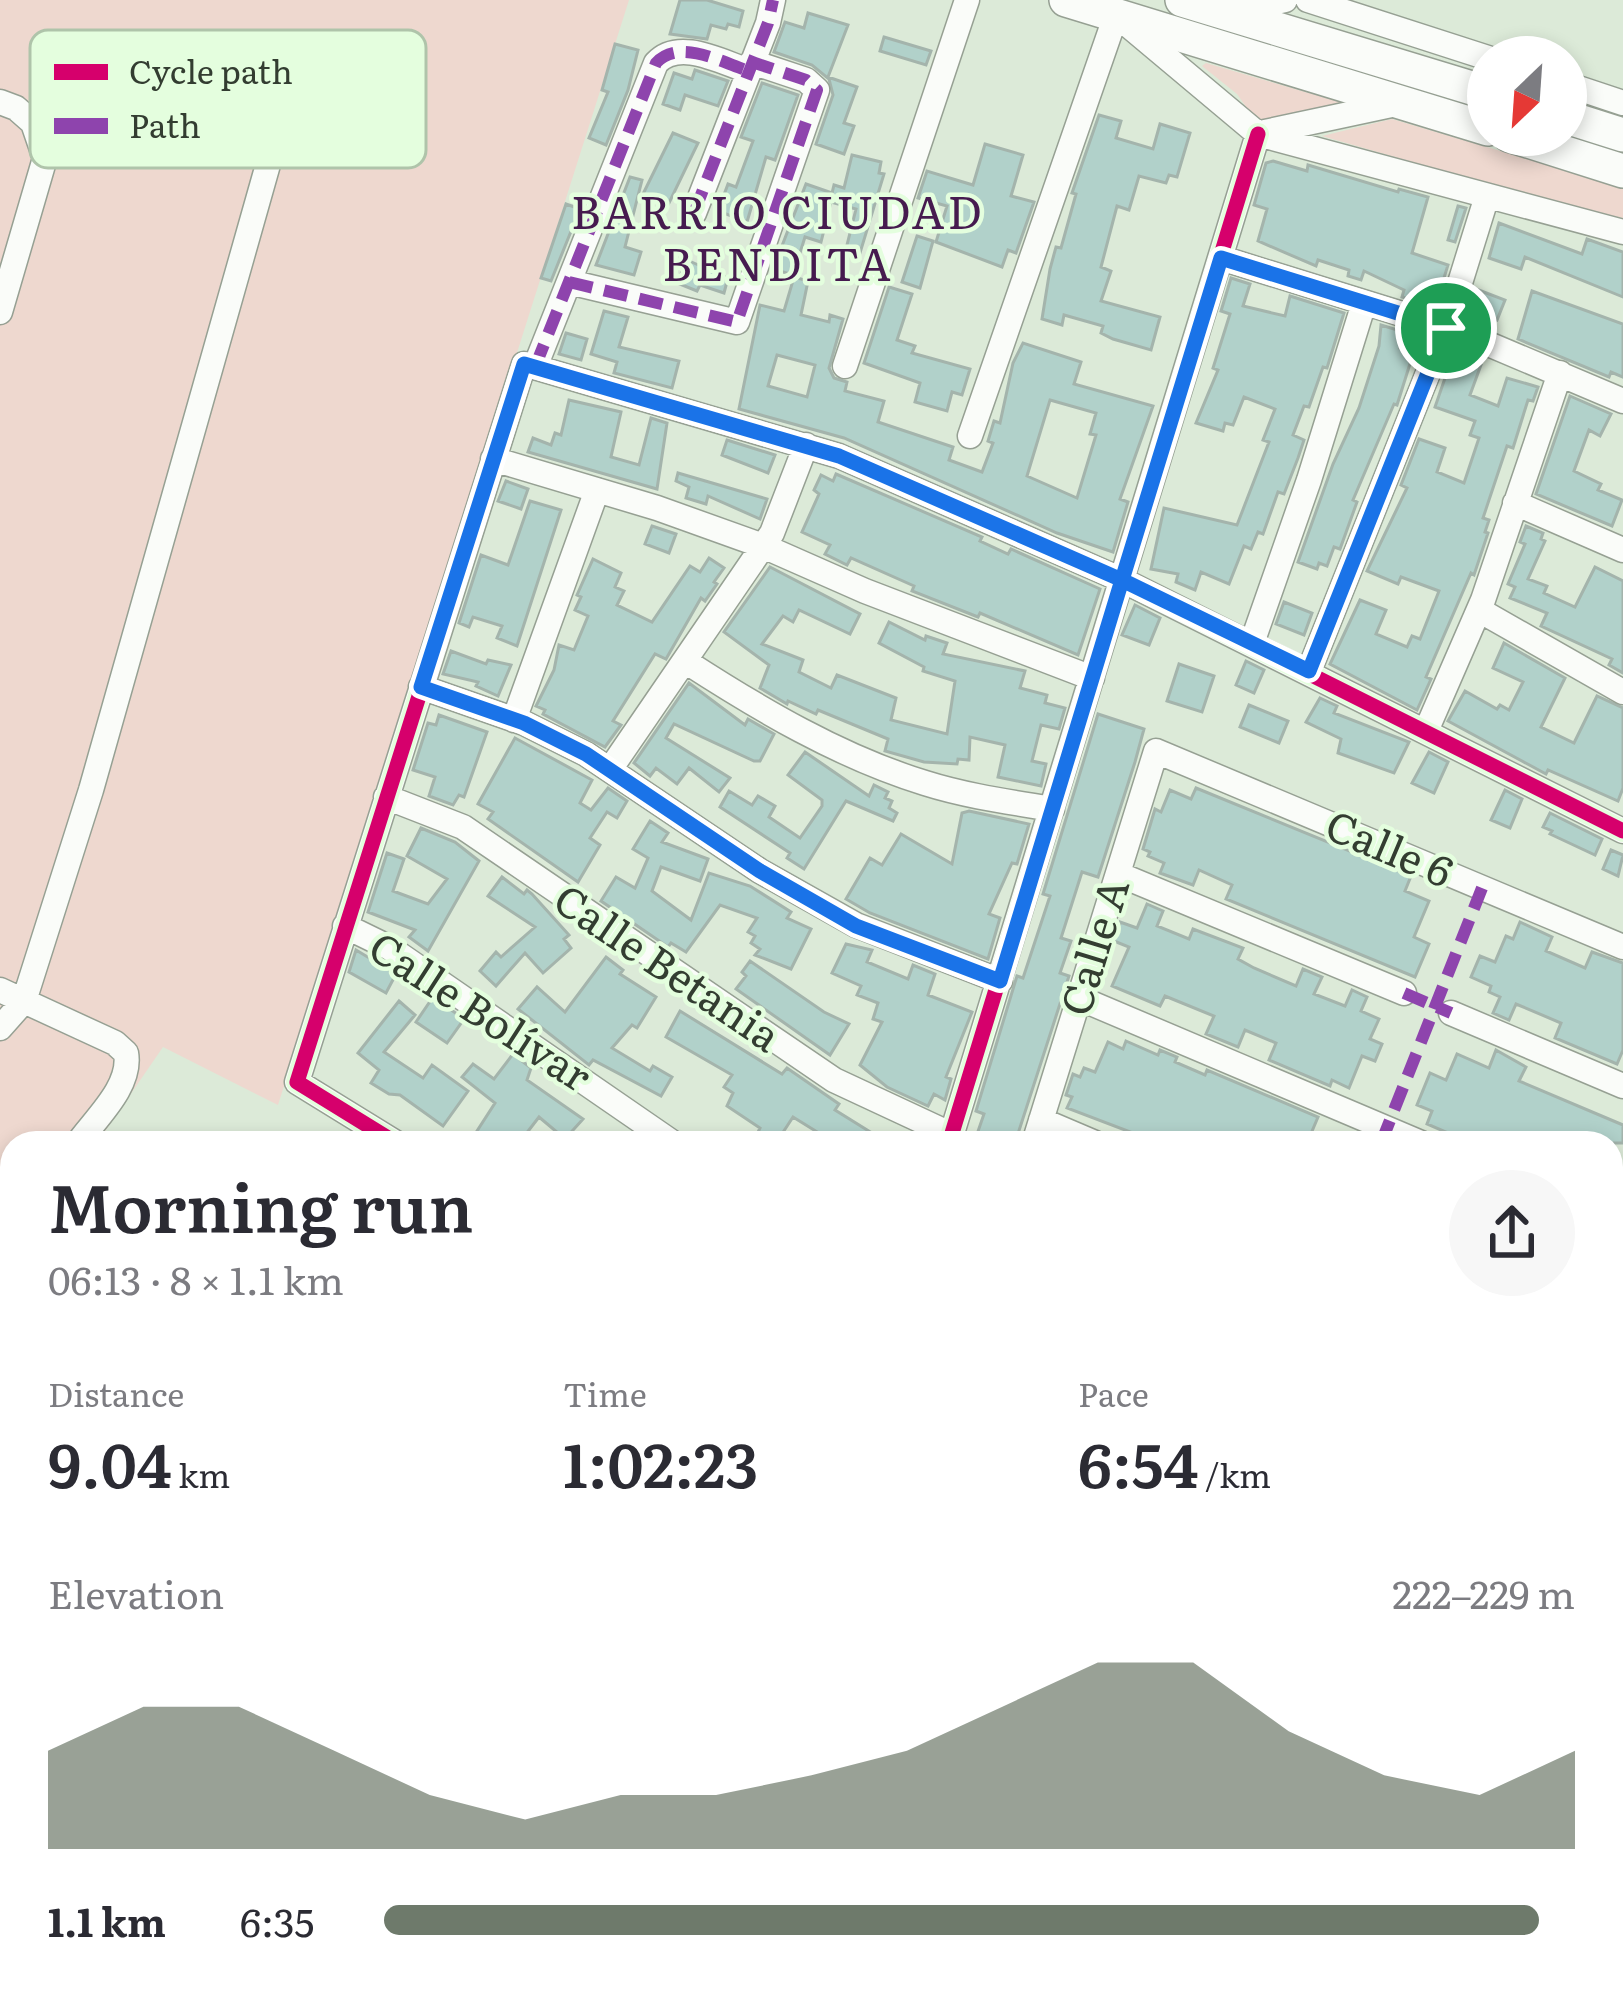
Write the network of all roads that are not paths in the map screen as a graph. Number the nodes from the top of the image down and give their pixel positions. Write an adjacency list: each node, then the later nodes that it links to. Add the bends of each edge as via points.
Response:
1 (772, 0): 10 (street)
2 (967, 0): 34 (street)
3 (1066, 0): 8 (highway)
4 (1182, 0): 7 (highway)
5 (1285, 0): 7 (street)
6 (1308, 0): 9 (street)
7 (1225, 13): 11 (highway)
8 (1116, 15): 14 (highway); 19 (street); 37 (street)
9 (1467, 51)
10 (750, 67): 26 (street); 29 (street, via 681,51 659,58); 29 (street, via 817,90 736,322)
11 (1467, 87)
12 (1587, 91): 15 (street)
13 (0, 101): 16 (street)
14 (1402, 102): 17 (highway); 19 (street)
15 (1623, 103)
16 (30, 120)
17 (1467, 122)
18 (1587, 124): 20 (highway)
19 (1258, 134): 25 (street); 28 (street)
20 (1623, 135)
21 (1576, 156): 24 (highway)
22 (42, 168): 31 (street)
23 (266, 168): 66 (street)
24 (1623, 171)
25 (1487, 196): 27 (street); 32 (street)
26 (694, 213)
27 (1623, 232)
28 (1221, 258): 30 (street); 44 (street)
29 (569, 282): 33 (street)
30 (1364, 303): 32 (street); 46 (street)
31 (0, 312)
32 (1446, 328): 35 (street); 48 (street)
33 (530, 366): 38 (street); 39 (street)
34 (845, 366)
35 (1560, 373): 36 (street); 41 (street)
36 (1623, 401)
37 (970, 436)
38 (806, 445): 42 (street); 44 (street)
39 (493, 459): 40 (street); 50 (street)
40 (597, 490): 42 (street); 52 (street)
41 (1515, 503): 43 (street); 45 (street)
42 (764, 546): 47 (street); 49 (street)
43 (1623, 550)
44 (1122, 580): 46 (street); 49 (street)
45 (1479, 610): 51 (street); 53 (street)
46 (1252, 644): 48 (street)
47 (686, 661): 55 (street); 57 (street, via 882,768)
48 (1309, 671): 53 (street)
49 (1092, 678): 57 (street)
50 (421, 687): 52 (street); 56 (street)
51 (1623, 692)
52 (514, 720): 55 (street)
53 (1426, 731): 58 (street)
54 (1156, 751): 59 (street, Calle A); 61 (street, Calle 6)
55 (611, 768): 62 (street, via 803,897)
56 (386, 797): 60 (street); 73 (street, Calle Betania, via 463,827 833,1080)
57 (1052, 809): 62 (street)
58 (1623, 831)
59 (1118, 874): 64 (street); 65 (street, Calle A)
60 (345, 926): 71 (street, via 297,1082); 72 (street, Calle Bolívar, via 390,948)
61 (1623, 947)
62 (1000, 981): 74 (street)
63 (0, 990): 66 (street)
64 (1404, 993)
65 (1079, 998): 75 (street, Calle A); 76 (street)
66 (24, 1001): 68 (street); 70 (street, via 126,1053 120,1086)
67 (1451, 1013): 69 (street)
68 (0, 1028)
69 (1623, 1086)
70 (87, 1131)
71 (377, 1131)
72 (656, 1131)
73 (935, 1131)
74 (953, 1131)
75 (1038, 1131)
76 (1393, 1131)

